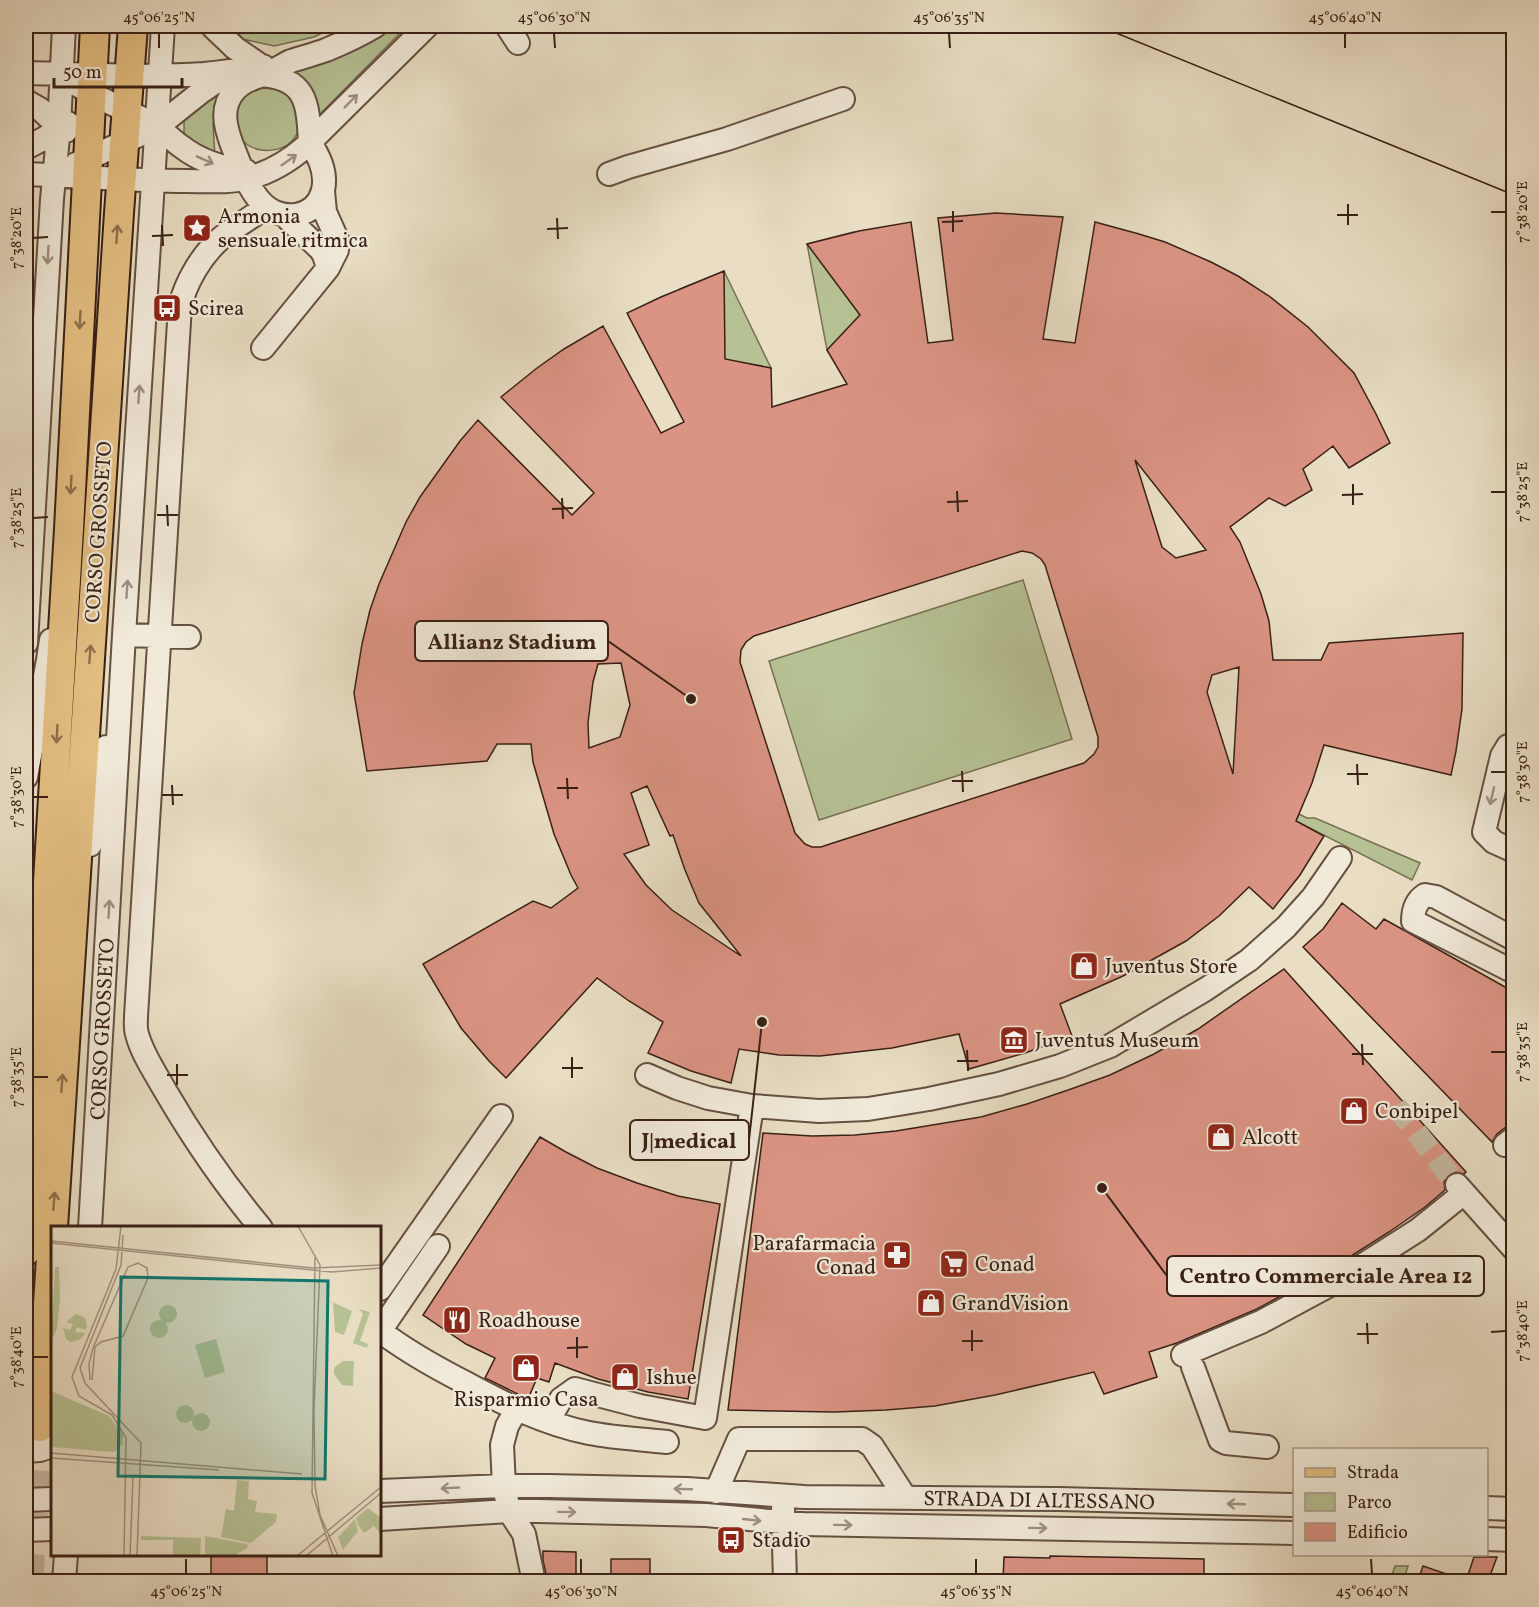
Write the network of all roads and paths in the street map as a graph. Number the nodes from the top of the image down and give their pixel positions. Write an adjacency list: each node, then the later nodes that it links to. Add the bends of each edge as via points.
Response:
1 (64, 26): 10 (street)
2 (94, 26): 14 (main road)
3 (133, 26): 14 (main road)
4 (163, 26): 13 (street, CORSO GROSSETO)
5 (212, 26): 8 (street, via 235,48)
6 (375, 26): 8 (street)
7 (427, 26): 19 (street, one-way to 7)
8 (272, 70): 11 (street); 12 (street); 19 (street, via 303,96); 23 (street, via 234,90 224,116 225,128)
9 (26, 73): 10 (street)
10 (61, 74): 14 (street); 17 (street)
11 (206, 74): 12 (street); 13 (street)
12 (237, 75): 18 (street, via 214,83)
13 (160, 76): 14 (street); 18 (street, CORSO GROSSETO)
14 (109, 95): 17 (street); 18 (street); 21 (main road); 21 (main road, CORSO GROSSETO)
15 (843, 99): 24 (street)
16 (26, 101): 17 (street)
17 (59, 127): 20 (street); 21 (street); 25 (street)
18 (157, 127): 21 (street); 23 (street, one-way to 23, via 200,158); 26 (street, CORSO GROSSETO)
19 (310, 143): 23 (street, one-way to 19, via 284,164); 27 (street, via 319,158)
20 (26, 148)
21 (105, 159): 25 (street); 26 (street); 31 (main road, CORSO GROSSETO, one-way to 31); 41 (main road, CORSO GROSSETO, one-way to 21)
22 (26, 174): 25 (street)
23 (251, 174): 26 (street, via 227,181); 28 (street, via 255,195)
24 (609, 174)
25 (54, 176): 35 (street, one-way to 35)
26 (153, 181): 32 (street, CORSO GROSSETO, one-way to 26)
27 (323, 191): 28 (street, via 306,212 294,216); 29 (street, via 325,212 337,244)
28 (275, 211): 29 (street, via 320,249); 33 (street, via 226,235 215,245 192,276 182,299)
29 (328, 268): 30 (street)
30 (263, 348)
31 (69, 529): 38 (street, CORSO GROSSETO); 52 (main road, CORSO GROSSETO, one-way to 52)
32 (124, 634): 33 (street); 36 (street, CORSO GROSSETO)
33 (160, 636): 34 (street); 49 (street, via 136,1030 148,1060 190,1133)
34 (189, 637)
35 (26, 643)
36 (121, 687): 41 (street, CORSO GROSSETO); 48 (street, CORSO GROSSETO, one-way to 36, via 108,1094)
37 (1514, 745): 39 (street, one-way to 39, via 1508,746 1502,756 1484,832 1494,842)
38 (26, 777)
39 (1514, 851)
40 (1340, 858): 45 (street, via 1313,897 1249,960 1110,1046 999,1084 909,1103 819,1111)
41 (73, 922): 47 (main road, CORSO GROSSETO, one-way to 41)
42 (1514, 939): 43 (street, via 1436,897 1419,898 1413,911 1413,921)
43 (1514, 972)
44 (647, 1075): 45 (street, via 708,1098)
45 (752, 1106): 58 (street, via 705,1418 575,1389 561,1399)
46 (501, 1116): 53 (street)
47 (57, 1226)
48 (90, 1226)
49 (260, 1226)
50 (438, 1246): 54 (street)
51 (1514, 1249): 61 (street, via 1461,1189 1418,1230 1341,1279 1188,1361 1220,1440)
52 (26, 1251)
53 (381, 1288)
54 (381, 1330)
55 (381, 1332): 57 (street, via 429,1364)
56 (51, 1341): 59 (main road, CORSO GROSSETO, one-way to 56)
57 (517, 1409): 58 (street); 63 (street, via 502,1445)
58 (548, 1421): 60 (street, via 589,1433)
59 (46, 1436): 62 (street, CORSO GROSSETO, via 40,1450)
60 (667, 1442)
61 (1267, 1447)
62 (26, 1451)
63 (504, 1486): 64 (street, STRADA DI ALTESSANO, one-way to 64); 65 (street, STRADA DI ALTESSANO, one-way to 63); 73 (street)
64 (381, 1491)
65 (716, 1492): 66 (street, STRADA DI ALTESSANO); 67 (street, via 739,1439 862,1438 872,1446)
66 (783, 1496): 67 (street, STRADA DI ALTESSANO); 75 (street)
67 (905, 1497): 70 (street, STRADA DI ALTESSANO, one-way to 67)
68 (51, 1499): 69 (street)
69 (26, 1500)
70 (1293, 1505)
71 (1488, 1508): 72 (street)
72 (1514, 1509)
73 (509, 1511): 74 (street, STRADA DI ALTESSANO); 75 (street, STRADA DI ALTESSANO, one-way to 75, via 706,1515); 83 (street, via 524,1534)
74 (381, 1520)
75 (784, 1523): 78 (street, STRADA DI ALTESSANO, one-way to 78); 84 (street)
76 (51, 1529): 77 (street)
77 (26, 1530)
78 (1293, 1533)
79 (1488, 1539): 80 (street)
80 (1514, 1540)
81 (66, 1556): 82 (street)
82 (64, 1581)
83 (534, 1581)
84 (785, 1581)

